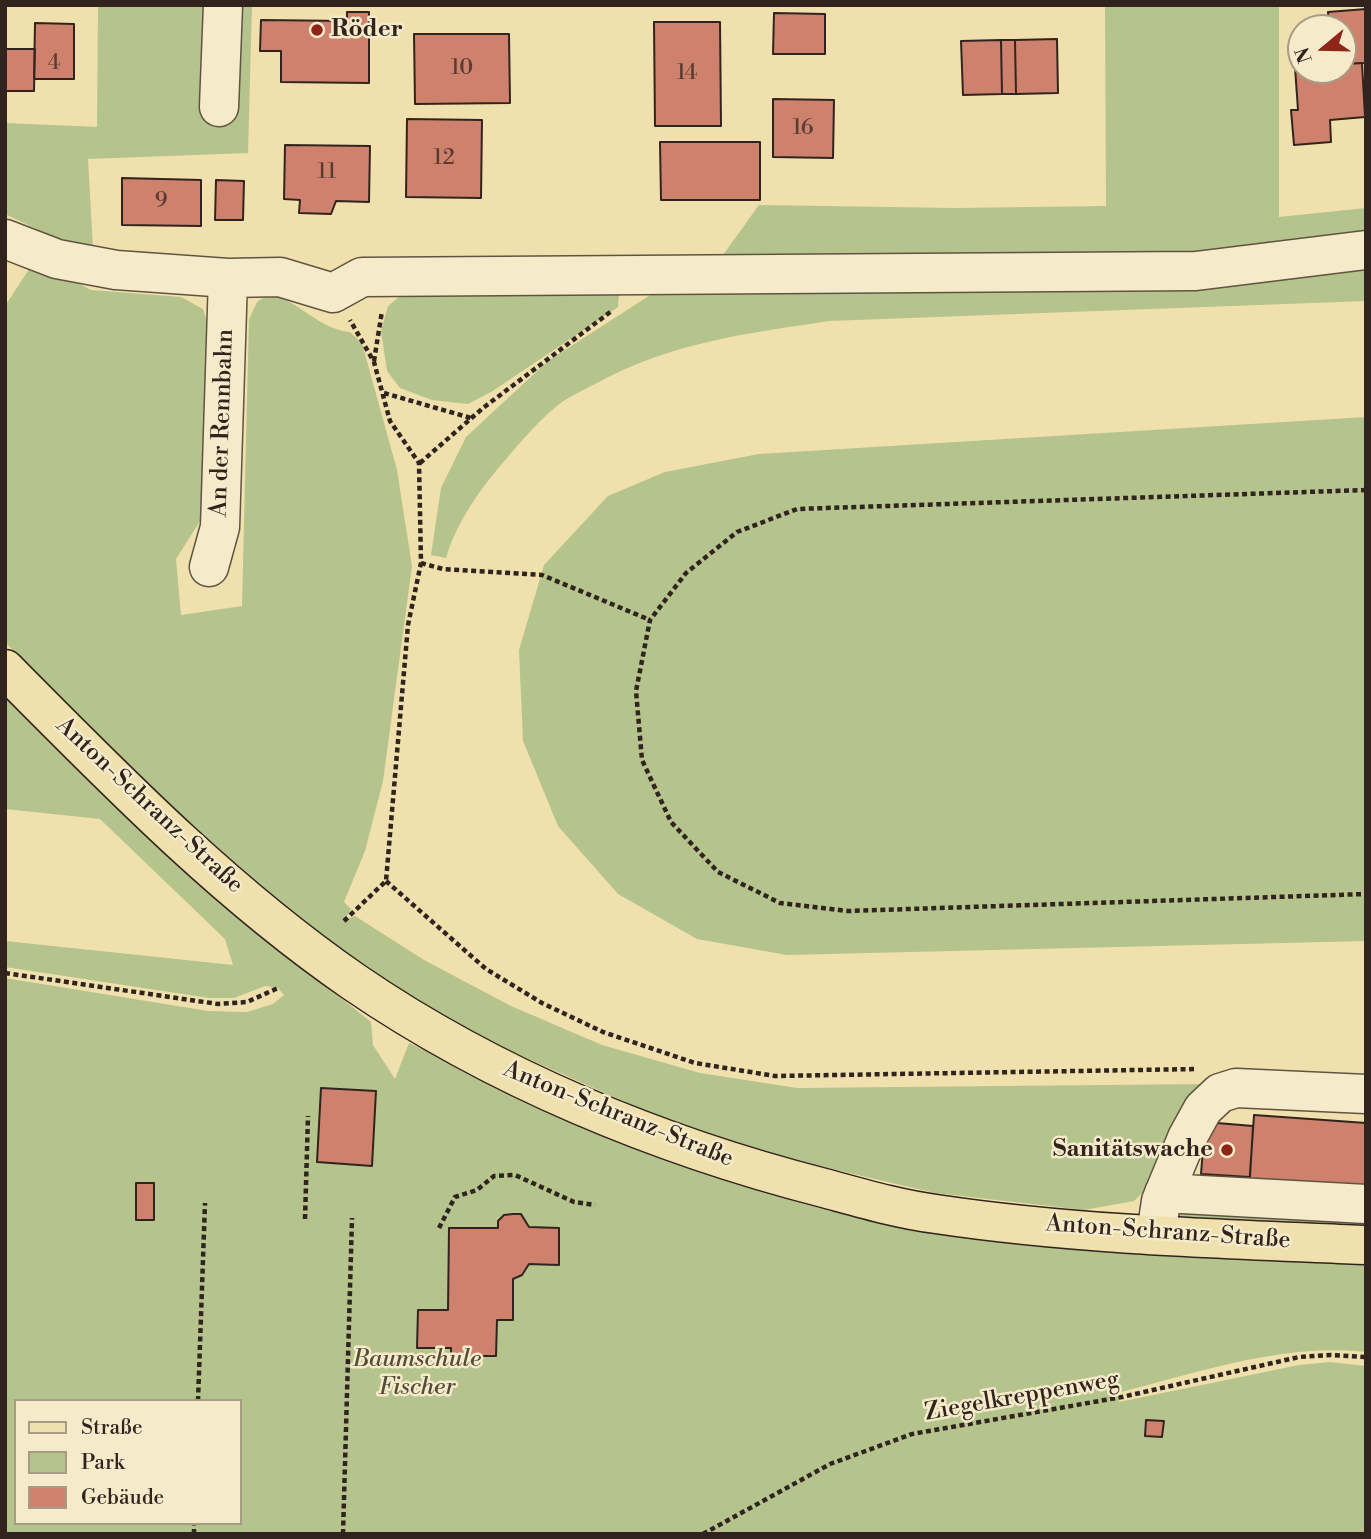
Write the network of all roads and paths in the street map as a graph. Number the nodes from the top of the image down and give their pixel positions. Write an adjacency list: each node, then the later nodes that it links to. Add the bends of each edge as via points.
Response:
1 (223, 5): 2 (street)
2 (219, 107)
3 (5, 239): 6 (street, via 92,266)
4 (1366, 250): 5 (street, via 1196,271)
5 (390, 277): 7 (street, via 362,277); 9 (path)
6 (228, 278): 7 (street, via 281,277); 15 (street, An der Rennbahn, via 220,527)
7 (333, 293): 9 (path)
8 (614, 309): 11 (path)
9 (374, 362): 10 (path)
10 (383, 393): 11 (path); 12 (path, via 390,421)
11 (471, 418): 12 (path)
12 (419, 463): 14 (path)
13 (1366, 490): 16 (path, via 797,509 737,532 686,573)
14 (421, 563): 16 (path, via 443,569 542,575); 18 (path, via 408,625)
15 (209, 567)
16 (650, 620): 19 (path, via 636,691 642,760 671,822 718,872 780,903 848,911)
17 (5, 669): 33 (main road, Anton-Schranz-Straße, via 160,823 267,915 353,981 499,1068 678,1144 883,1204 1002,1222)
18 (386, 881): 20 (path); 23 (path, via 486,969 531,996 603,1032 695,1063 775,1076)
19 (1366, 894)
20 (344, 920)
21 (5, 973): 22 (path, via 218,1004 247,1002)
22 (278, 988)
23 (1206, 1069)
24 (1366, 1094): 26 (street, via 1236,1088 1220,1093 1203,1109)
25 (309, 1116): 31 (path)
26 (1164, 1193): 28 (street); 33 (street)
27 (205, 1203): 36 (path)
28 (1366, 1204)
29 (595, 1205): 32 (path, via 574,1202 515,1175 494,1176 477,1190 455,1197)
30 (352, 1218): 37 (path)
31 (305, 1219)
32 (439, 1228)
33 (1156, 1235): 34 (main road, Anton-Schranz-Straße)
34 (1366, 1245)
35 (1366, 1357): 38 (path, Ziegelkreppenweg, via 1299,1357 1122,1397 912,1434 830,1464)
36 (198, 1399)
37 (343, 1534)
38 (703, 1534)

